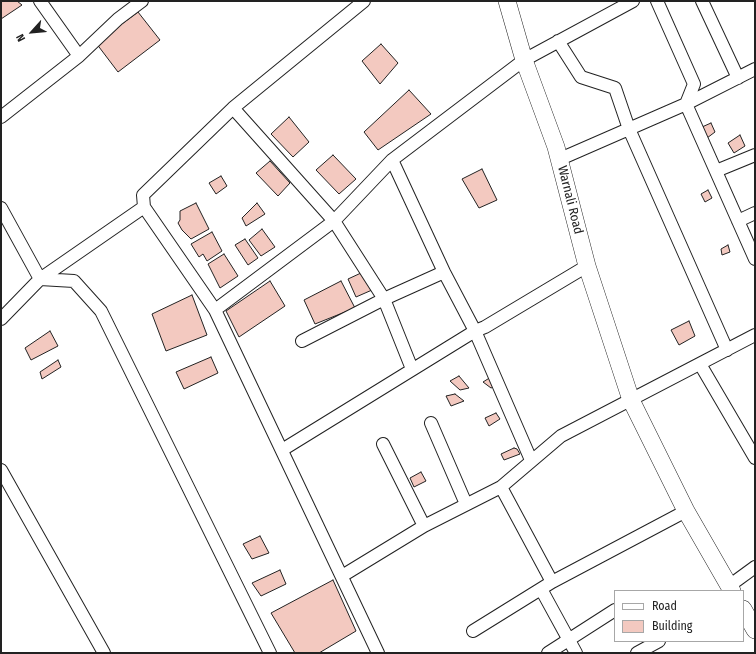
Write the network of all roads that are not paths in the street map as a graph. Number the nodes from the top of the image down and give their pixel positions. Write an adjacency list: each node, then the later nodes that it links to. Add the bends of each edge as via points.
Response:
1 (40, 1): 9 (street)
2 (142, 1): 9 (street, via 118,19)
3 (364, 1): 14 (street)
4 (507, 1): 10 (main road, Warnali Road)
5 (633, 1): 8 (street)
6 (657, 1): 13 (street, via 694,84)
7 (702, 1): 12 (street)
8 (558, 41): 10 (street); 16 (street, via 581,77 615,88)
9 (79, 56): 15 (street)
10 (524, 60): 18 (main road, Warnali Road); 19 (street)
11 (755, 69): 12 (street)
12 (738, 78): 13 (street)
13 (686, 104): 16 (street); 20 (street)
14 (233, 108): 21 (street, via 143,195); 24 (street)
15 (1, 117)
16 (629, 129): 18 (street); 36 (street)
17 (755, 155): 20 (street)
18 (560, 159): 27 (main road, Warnali Road)
19 (392, 160): 24 (street); 28 (street)
20 (716, 172): 25 (street)
21 (144, 207): 29 (street); 31 (street)
22 (1, 208): 29 (street)
23 (755, 212): 25 (street)
24 (334, 221): 30 (street); 31 (street)
25 (738, 221): 26 (street)
26 (755, 259)
27 (587, 266): 33 (street, via 485,328); 39 (main road, Warnali Road)
28 (444, 272): 30 (street); 33 (street)
29 (40, 279): 32 (street); 60 (street, via 74,281 101,311)
30 (384, 299): 35 (street); 38 (street)
31 (215, 310): 42 (street)
32 (1, 319)
33 (475, 331): 38 (street); 44 (street)
34 (755, 335): 36 (street)
35 (302, 340)
36 (727, 350): 37 (street)
37 (700, 364): 39 (street); 43 (street)
38 (412, 369): 42 (street)
39 (631, 400): 44 (street, via 561,436); 48 (main road, Warnali Road)
40 (431, 423): 47 (street)
41 (383, 444): 49 (street)
42 (282, 450): 51 (street)
43 (755, 458)
44 (531, 460): 46 (street)
45 (1, 470): 59 (street)
46 (501, 487): 47 (street); 52 (street)
47 (466, 504): 49 (street)
48 (686, 511): 52 (street); 53 (main road, Warnali Road)
49 (424, 526): 51 (street)
50 (755, 566): 53 (street)
51 (342, 576): 61 (street)
52 (552, 582): 54 (street)
53 (731, 588)
54 (541, 589): 56 (street); 57 (street)
55 (614, 611): 57 (street)
56 (473, 631)
57 (569, 639): 62 (street); 63 (street)
58 (657, 642): 64 (street)
59 (104, 653)
60 (270, 653)
61 (378, 653)
62 (548, 653)
63 (576, 653)
64 (637, 653)

